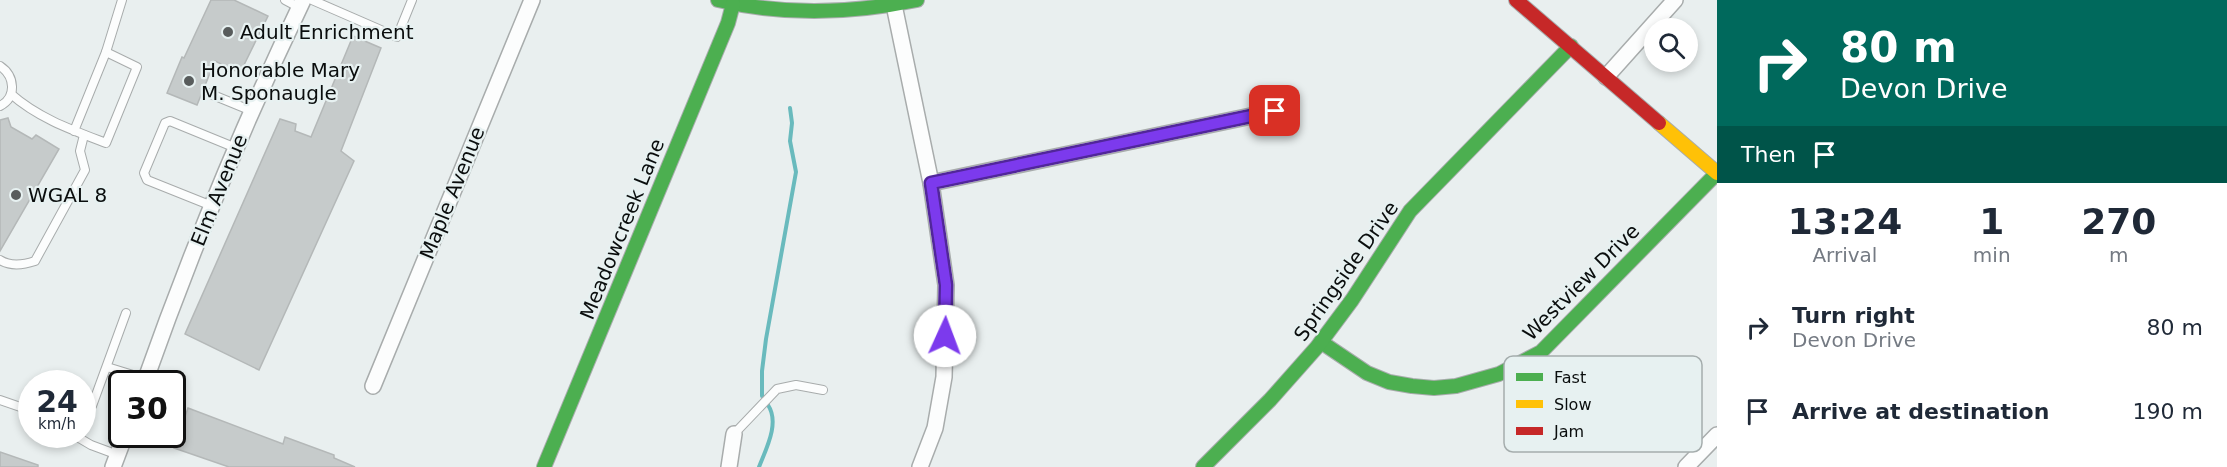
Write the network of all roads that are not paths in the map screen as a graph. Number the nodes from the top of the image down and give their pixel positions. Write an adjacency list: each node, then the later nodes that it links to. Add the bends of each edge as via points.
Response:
1 (122, 0): 13 (lane)
2 (285, 0): 9 (lane)
3 (412, 0): 9 (lane, via 397,37)
4 (532, 0): 35 (street, Maple Avenue)
5 (718, 0): 10 (street)
6 (916, 0): 11 (street)
7 (1516, 0): 12 (street)
8 (1675, 0): 15 (street)
9 (305, 3): 19 (street, Elm Avenue)
10 (733, 4): 11 (street, via 808,13); 46 (street, Meadowcreek Lane)
11 (894, 5): 25 (street)
12 (1571, 46): 15 (street); 29 (street, Springside Drive, via 1410,212)
13 (106, 52): 21 (lane); 22 (lane, via 137,66 106,143)
14 (0, 66): 17 (lane, via 10,76)
15 (1606, 76): 24 (street)
16 (208, 93): 19 (lane)
17 (11, 94): 18 (lane); 21 (lane, via 23,105)
18 (0, 106)
19 (252, 111): 23 (street, Elm Avenue)
20 (1275, 111): 25 (street)
21 (74, 131): 22 (lane)
22 (84, 135): 27 (lane, via 80,152 85,171 34,261 24,265)
23 (236, 148): 26 (street, Elm Avenue); 26 (lane, via 170,121 165,123 144,173 147,180)
24 (1717, 173): 30 (street, Westview Drive)
25 (931, 183): 48 (street, via 947,319 940,404)
26 (213, 206): 33 (street, Elm Avenue)
27 (0, 260)
28 (126, 313): 31 (lane)
29 (1321, 342): 34 (street, Westview Drive, via 1366,372 1407,386 1451,387); 49 (street, Springside Drive)
30 (1533, 356)
31 (107, 367): 32 (lane); 37 (lane)
32 (115, 370)
33 (149, 370)
34 (1504, 373)
35 (373, 386)
36 (823, 390): 40 (lane, via 796,385 777,389)
37 (96, 396)
38 (0, 400): 39 (lane)
39 (18, 406)
40 (734, 434): 47 (street)
41 (1717, 435): 43 (street)
42 (96, 448): 45 (lane)
43 (1702, 450)
44 (1701, 452): 50 (street)
45 (116, 461)
46 (544, 467)
47 (729, 467)
48 (920, 467)
49 (1203, 467)
50 (1686, 467)

